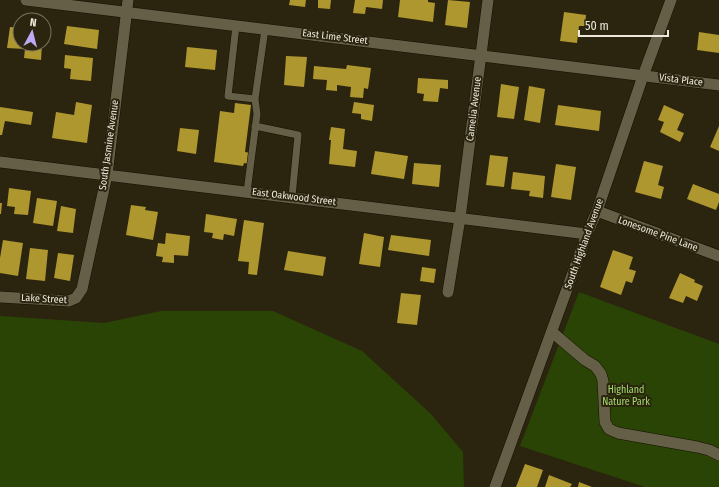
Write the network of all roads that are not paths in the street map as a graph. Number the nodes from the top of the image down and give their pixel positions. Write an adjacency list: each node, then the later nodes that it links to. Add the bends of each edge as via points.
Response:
1 (26, 0): 5 (street, East Lime Street)
2 (128, 0): 5 (street, South Jasmine Avenue)
3 (488, 0): 8 (street, Camelia Avenue)
4 (671, 0): 9 (street, South Highland Avenue)
5 (127, 12): 6 (street, East Lime Street); 14 (street, South Jasmine Avenue)
6 (236, 26): 7 (street, East Lime Street); 11 (lane, via 228,96)
7 (265, 29): 8 (street, East Lime Street); 11 (lane)
8 (480, 55): 9 (street, East Lime Street); 18 (street, Camelia Avenue)
9 (643, 76): 10 (street, Vista Place); 17 (street, South Highland Avenue)
10 (719, 85)
11 (255, 99): 12 (lane)
12 (255, 126): 15 (lane); 16 (lane, via 298,135)
13 (0, 162): 14 (street, East Oakwood Street)
14 (107, 175): 15 (street, East Oakwood Street); 21 (street, South Jasmine Avenue)
15 (247, 192): 16 (street, East Oakwood Street)
16 (292, 197): 18 (street, East Oakwood Street)
17 (597, 211): 19 (street, South Highland Avenue); 20 (street, Lonesome Pine Lane)
18 (460, 218): 19 (street, East Oakwood Street); 22 (street, Camelia Avenue)
19 (587, 234): 24 (street, South Highland Avenue)
20 (719, 256)
21 (82, 289): 23 (street, Lake Street, via 76,298 70,301)
22 (448, 292)
23 (0, 297)
24 (552, 332): 25 (street, via 595,366 601,374 605,422 609,429 618,433 697,447); 26 (street, South Highland Avenue)
25 (719, 455)
26 (495, 487)

